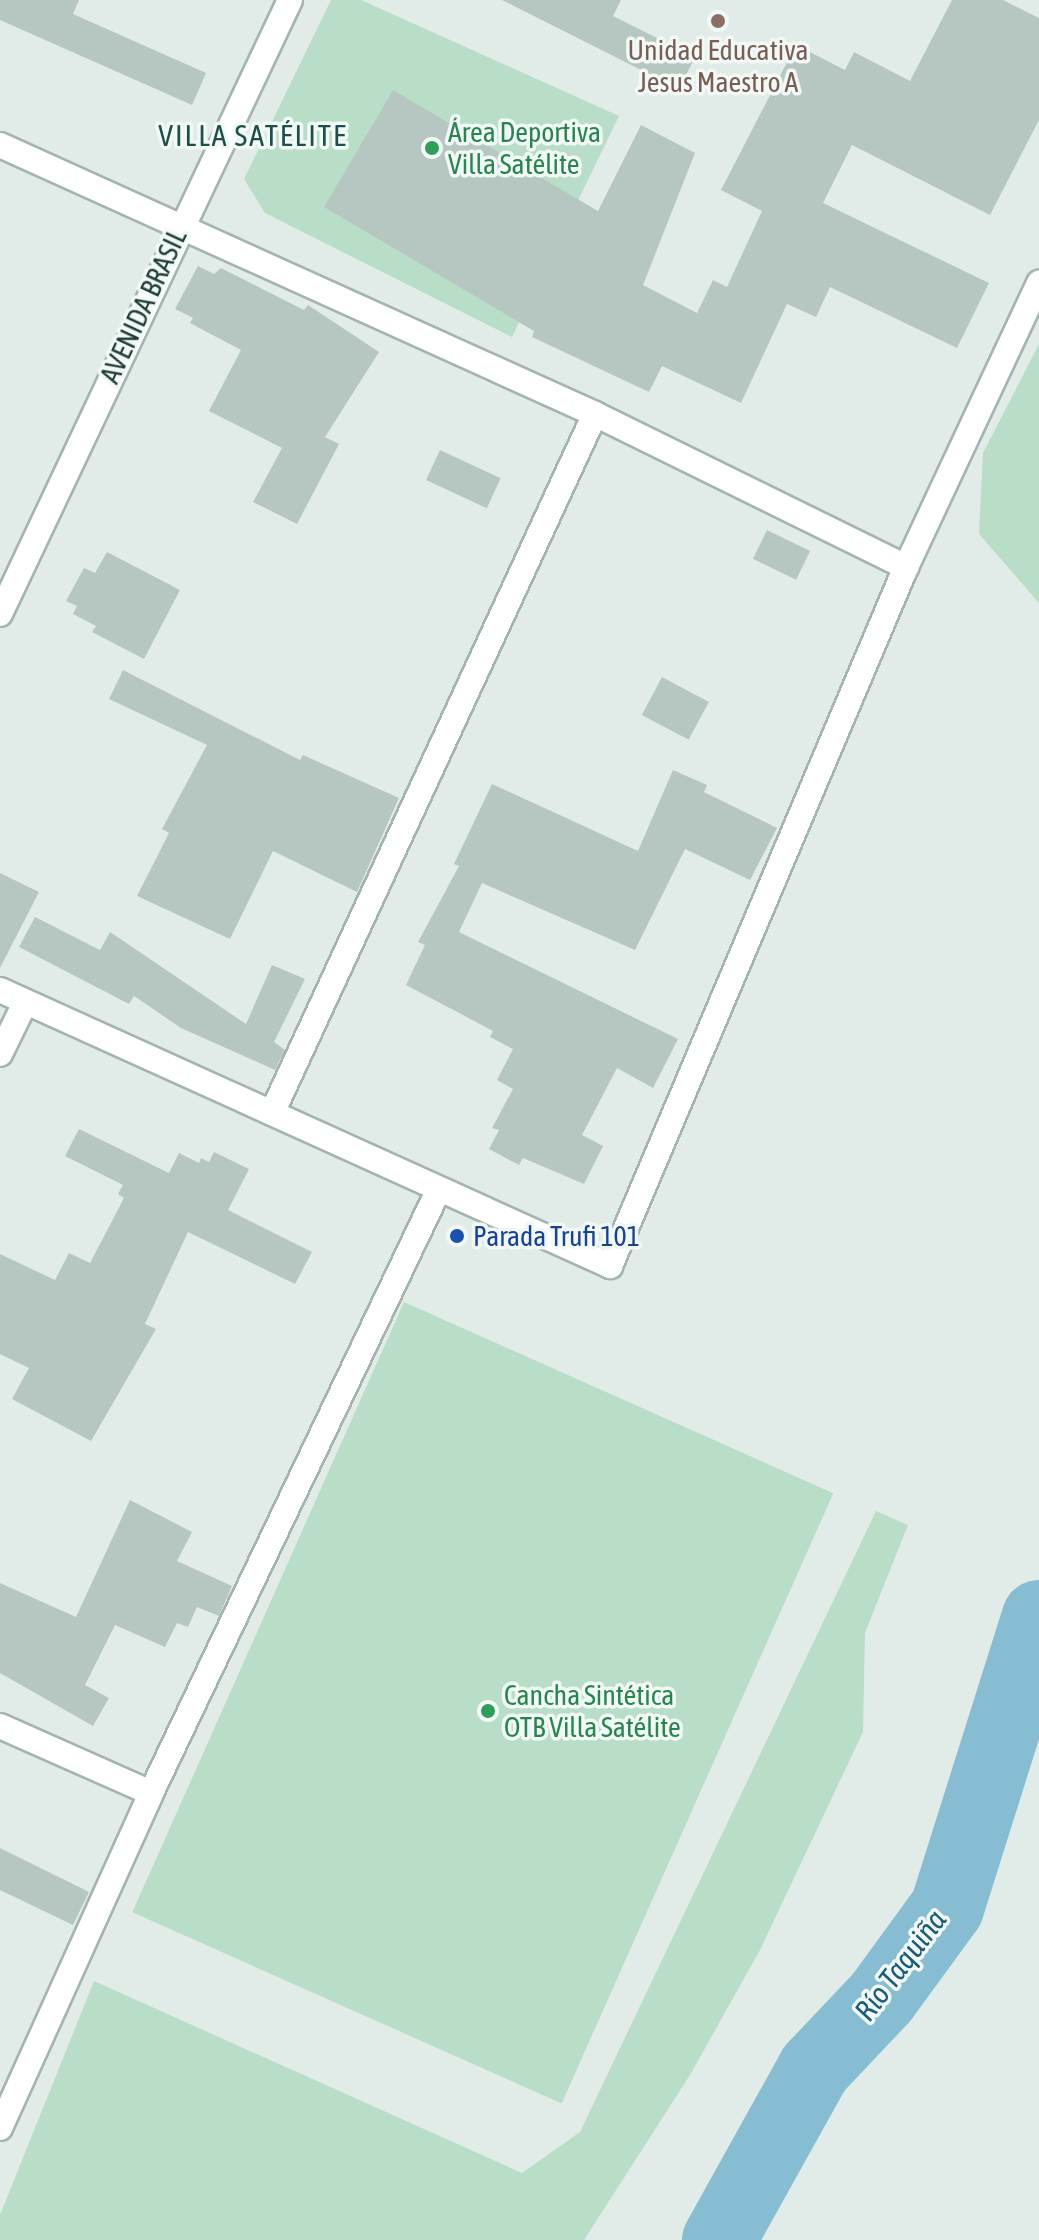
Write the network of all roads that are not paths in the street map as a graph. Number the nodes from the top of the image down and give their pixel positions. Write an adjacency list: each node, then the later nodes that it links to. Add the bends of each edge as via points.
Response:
1 (290, 0): 3 (street, AVENIDA BRASIL)
2 (0, 145): 3 (street)
3 (182, 224): 5 (street); 7 (street, AVENIDA BRASIL)
4 (1039, 283): 6 (street)
5 (595, 414): 6 (street); 11 (street)
6 (906, 567): 12 (street, via 610,1266)
7 (0, 614)
8 (0, 990): 9 (street)
9 (25, 1003): 10 (street); 11 (street)
10 (0, 1054)
11 (272, 1113): 12 (street)
12 (438, 1191): 14 (street)
13 (0, 1726): 14 (street)
14 (151, 1793): 15 (street)
15 (0, 2128)

